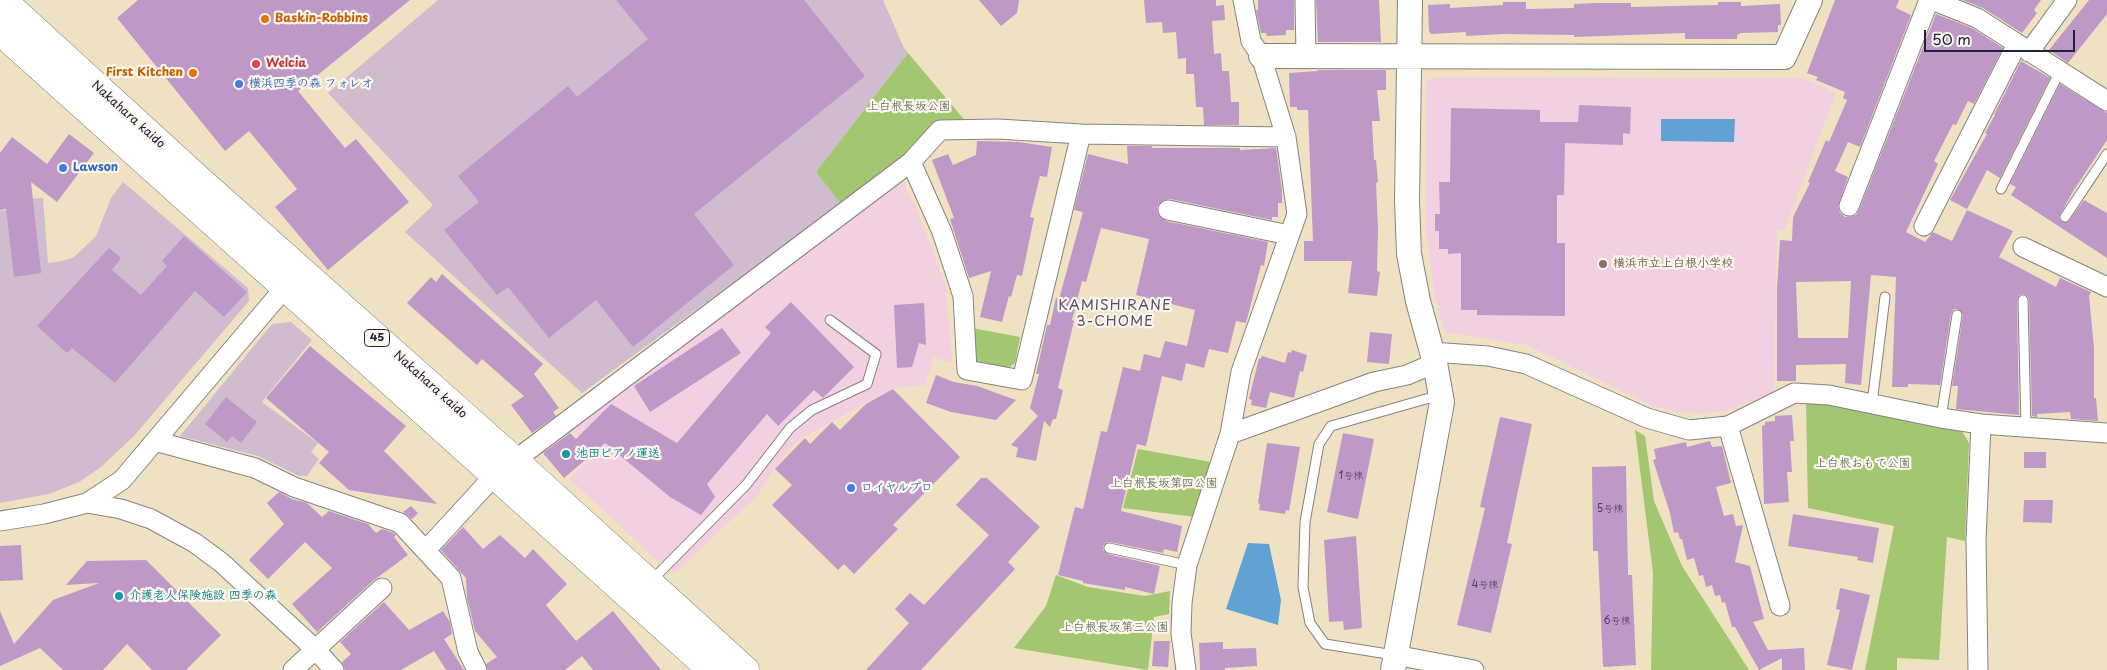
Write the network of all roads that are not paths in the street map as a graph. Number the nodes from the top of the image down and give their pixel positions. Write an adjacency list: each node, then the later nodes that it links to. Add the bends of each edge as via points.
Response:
1 (1243, 0): 9 (street, via 1251,41)
2 (1305, 0): 10 (street)
3 (1410, 0): 11 (street)
4 (1810, 0): 11 (street, via 1784,56)
5 (1930, 0): 8 (street, via 1977,18); 19 (street)
6 (2067, 0): 8 (street)
7 (5, 9): 25 (main road, Nakahara kaido / 45)
8 (2023, 48): 12 (street); 22 (street)
9 (1261, 56): 10 (street); 15 (street)
10 (1306, 56): 11 (street)
11 (1409, 56): 31 (street, via 1409,254)
12 (2060, 71): 13 (street); 18 (lane)
13 (2107, 101)
14 (1081, 134): 15 (street); 17 (street, via 940,130); 17 (street, via 1022,380 967,370 963,296 942,232)
15 (1286, 137): 23 (street, via 1297,214)
16 (2107, 154): 21 (lane)
17 (911, 162): 41 (street)
18 (2001, 190)
19 (1848, 206)
20 (1168, 210): 23 (street)
21 (2065, 217)
22 (1924, 226)
23 (1289, 235): 39 (street, via 1241,372)
24 (2023, 247): 26 (street)
25 (293, 278): 40 (street); 41 (main road, Nakahara kaido / 45)
26 (2107, 286)
27 (1884, 297): 33 (lane)
28 (2023, 300): 37 (lane)
29 (1957, 315): 34 (lane)
30 (830, 320): 47 (lane, via 876,354 867,384 812,410 790,428 746,485)
31 (1433, 357): 32 (street); 36 (street, via 1488,356 1526,364 1647,418 1689,430); 39 (street, via 1407,375 1374,382)
32 (1441, 394): 51 (street); 51 (lane, via 1331,426 1319,444 1305,522 1303,587 1310,623 1325,644)
33 (1872, 404): 34 (street); 36 (street, via 1829,395 1794,393)
34 (1941, 418): 35 (street)
35 (1982, 424): 37 (street); 59 (street, via 1976,540)
36 (1728, 426): 49 (street)
37 (2026, 428): 38 (street)
38 (2107, 433)
39 (1230, 434): 46 (street)
40 (155, 441): 42 (street, via 122,480); 45 (street, via 255,468 294,487 400,523)
41 (505, 468): 45 (street); 47 (main road, Nakahara kaido / 45); 55 (main road, Nakahara kaido / 45)
42 (87, 503): 43 (street); 50 (street, via 152,519 195,542)
43 (0, 521)
44 (1108, 548): 46 (lane)
45 (426, 550): 54 (street, via 451,578 468,652)
46 (1187, 565): 57 (street, via 1181,618)
47 (649, 582): 56 (main road, Nakahara kaido / 45)
48 (382, 588): 50 (street)
49 (1780, 606)
50 (316, 650): 52 (street); 53 (street)
51 (1394, 663): 58 (street)
52 (293, 670)
53 (334, 670)
54 (478, 670)
55 (712, 670)
56 (745, 670)
57 (1186, 670)
58 (1474, 670)
59 (1978, 670)

